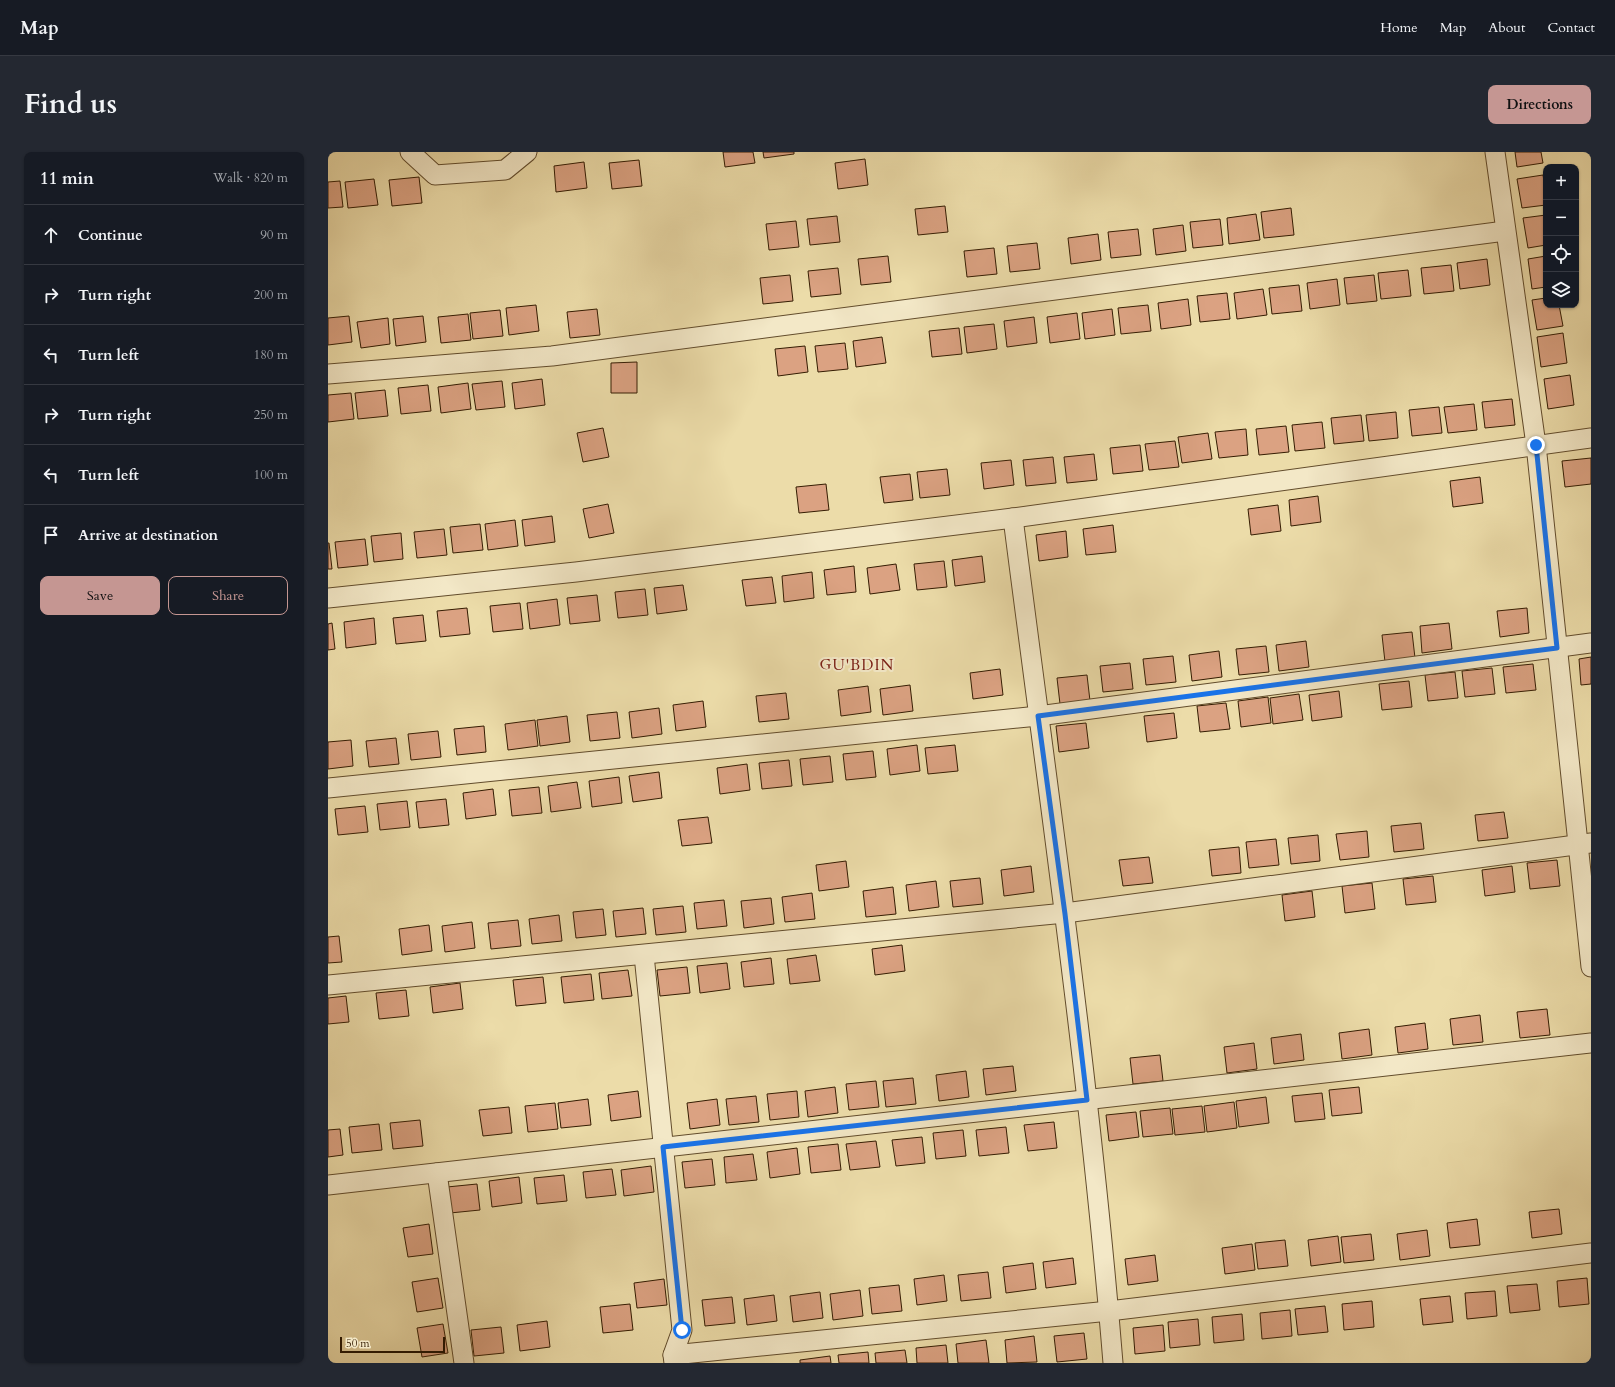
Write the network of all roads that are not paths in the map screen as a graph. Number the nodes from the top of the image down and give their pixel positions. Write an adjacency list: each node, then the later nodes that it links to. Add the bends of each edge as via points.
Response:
1 (410, 152): 2 (street, via 435,175 505,170)
2 (527, 152)
3 (1495, 152): 4 (street)
4 (1505, 231): 5 (street, via 552,356); 7 (street)
5 (328, 374)
6 (1591, 438): 7 (street)
7 (1536, 445): 8 (street); 11 (street)
8 (1013, 518): 9 (street, via 576,572); 12 (street)
9 (328, 598)
10 (1591, 643): 11 (street)
11 (1557, 648): 12 (street); 14 (street)
12 (1038, 716): 13 (street); 15 (street)
13 (328, 788)
14 (1584, 845): 15 (street); 17 (street)
15 (1065, 914): 16 (street); 20 (street)
16 (644, 955): 18 (street); 21 (street)
17 (1591, 967)
18 (328, 984)
19 (1591, 1043): 20 (street)
20 (1087, 1100): 21 (street); 25 (street)
21 (663, 1147): 22 (street); 26 (street, via 682,1330)
22 (437, 1172): 23 (street); 27 (street)
23 (328, 1185)
24 (1591, 1252): 25 (street)
25 (1109, 1311): 26 (street); 28 (street)
26 (673, 1359)
27 (464, 1363)
28 (1113, 1363)

